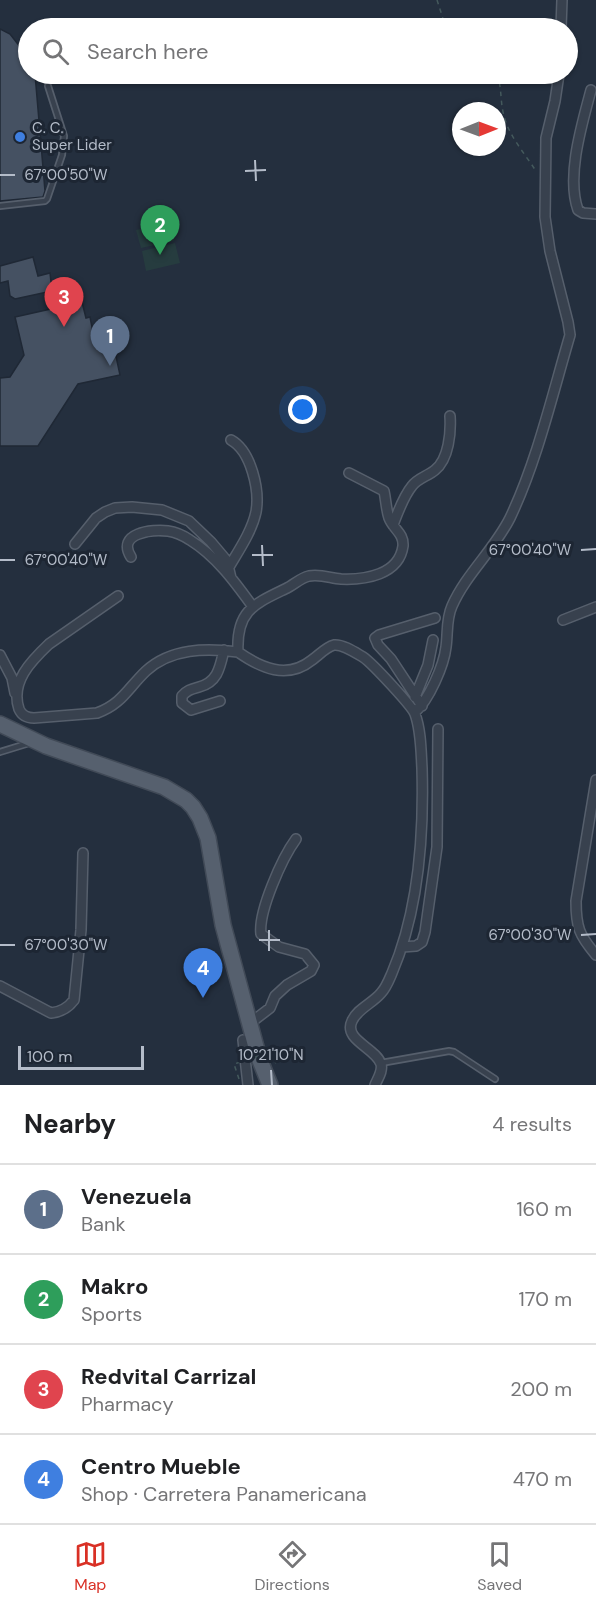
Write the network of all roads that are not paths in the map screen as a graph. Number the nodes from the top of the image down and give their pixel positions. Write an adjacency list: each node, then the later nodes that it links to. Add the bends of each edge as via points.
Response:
1 (562, 0): 2 (street)
2 (561, 18)
3 (558, 84): 28 (street, via 546,138 545,217 570,335 528,475 493,547 452,606 446,649)
4 (48, 86): 6 (lane, via 64,136 62,155 47,199)
5 (591, 90): 7 (street, via 576,150 575,202 583,213)
6 (0, 206)
7 (596, 214)
8 (450, 416): 11 (street, via 451,430 439,467 413,484)
9 (231, 440): 14 (street, via 238,444 253,474 256,512)
10 (350, 473): 11 (street, via 384,491)
11 (393, 525): 17 (street, via 402,537 403,547 387,571 359,578 302,578)
12 (75, 544): 14 (street, via 105,512 115,508 151,508 189,521)
13 (131, 557): 15 (street, via 127,550 131,537 170,531 207,552)
14 (230, 567): 15 (street)
15 (231, 578): 17 (street)
16 (118, 596): 25 (street, via 39,653 21,676)
17 (253, 607): 23 (street, via 246,612 242,624)
18 (596, 607): 20 (street)
19 (435, 618): 26 (street, via 375,638)
20 (563, 620)
21 (433, 640): 26 (street)
22 (224, 650): 23 (street); 25 (street, via 201,649 162,660 147,670 123,699 97,713 27,718 21,714); 27 (street, via 215,677 182,696 182,703 191,710)
23 (238, 652): 28 (street, via 263,667 285,671 302,668 332,645 340,646 376,667)
24 (0, 655): 25 (street)
25 (16, 696)
26 (415, 697): 28 (street)
27 (220, 701)
28 (418, 709): 37 (street, via 421,842)
29 (0, 724): 40 (main road, via 46,746 164,787 193,807 208,838 223,925)
30 (438, 729): 37 (street, via 437,847 425,932 416,946)
31 (0, 731): 32 (main road)
32 (26, 744): 33 (lane); 41 (main road, via 161,793 187,811 202,841 215,926)
33 (0, 752)
34 (596, 780): 38 (street, via 576,901 582,938)
35 (296, 839): 40 (street, via 260,919 261,934 279,947 305,954 314,965 311,971 287,985 275,996 270,1008)
36 (83, 853): 39 (street, via 75,1000 68,1008 51,1013)
37 (402, 947): 42 (street, via 381,994 361,1010 350,1028)
38 (596, 955)
39 (0, 986)
40 (249, 1024): 46 (main road)
41 (243, 1040): 44 (street); 45 (main road)
42 (381, 1063): 43 (lane, via 454,1052); 47 (street)
43 (495, 1079)
44 (248, 1085)
45 (259, 1085)
46 (270, 1085)
47 (375, 1085)

